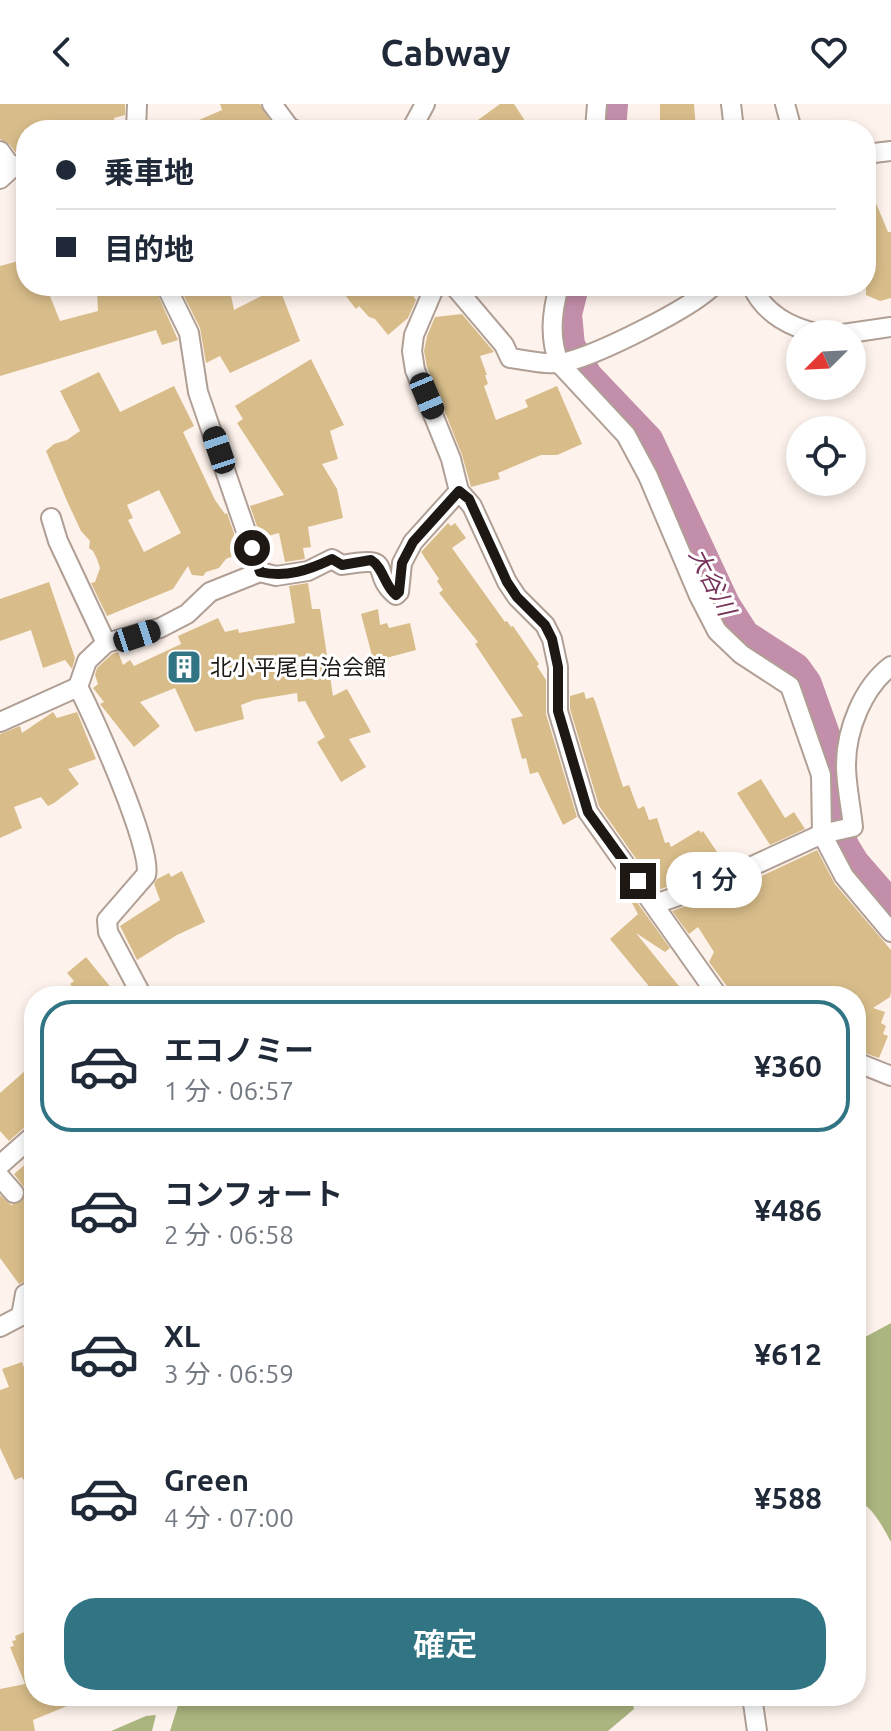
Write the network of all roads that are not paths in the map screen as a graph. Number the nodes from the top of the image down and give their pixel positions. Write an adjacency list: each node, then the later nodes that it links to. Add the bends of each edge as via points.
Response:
1 (272, 104): 2 (street)
2 (284, 120)
3 (0, 151): 4 (street)
4 (13, 169)
5 (171, 296): 17 (street, via 189,333 198,392)
6 (431, 296): 15 (street, via 412,351)
7 (462, 296): 14 (street, via 510,358)
8 (556, 296): 14 (street, via 554,351)
9 (697, 296): 14 (street, via 614,344)
10 (757, 296): 11 (street)
11 (786, 321)
12 (891, 327): 13 (street)
13 (866, 331)
14 (568, 361): 22 (street, via 626,435 717,631 790,686 821,775)
15 (459, 491): 17 (street, via 413,542 402,563 396,595 371,560 342,565 332,559 308,571 276,576); 23 (street, via 472,506 507,582 552,639 558,711 588,812)
16 (51, 518): 18 (street)
17 (260, 572): 18 (street, via 210,592 187,614 160,628)
18 (106, 643): 20 (street, via 87,661)
19 (891, 666): 22 (street, via 874,683 851,736 846,764 853,827)
20 (78, 687): 21 (street); 25 (street, via 141,838 148,869 107,920 108,932)
21 (0, 722)
22 (832, 831): 23 (street); 24 (street, via 844,876)
23 (655, 904): 26 (street)
24 (891, 932)
25 (137, 986)
26 (711, 986)
27 (866, 1066): 28 (street)
28 (891, 1076)
29 (24, 1144): 30 (street)
30 (0, 1165)
31 (0, 1177): 32 (street)
32 (14, 1193)
33 (24, 1300): 34 (street, via 21,1316)
34 (0, 1327)
35 (753, 1706): 36 (street)
36 (757, 1731)

